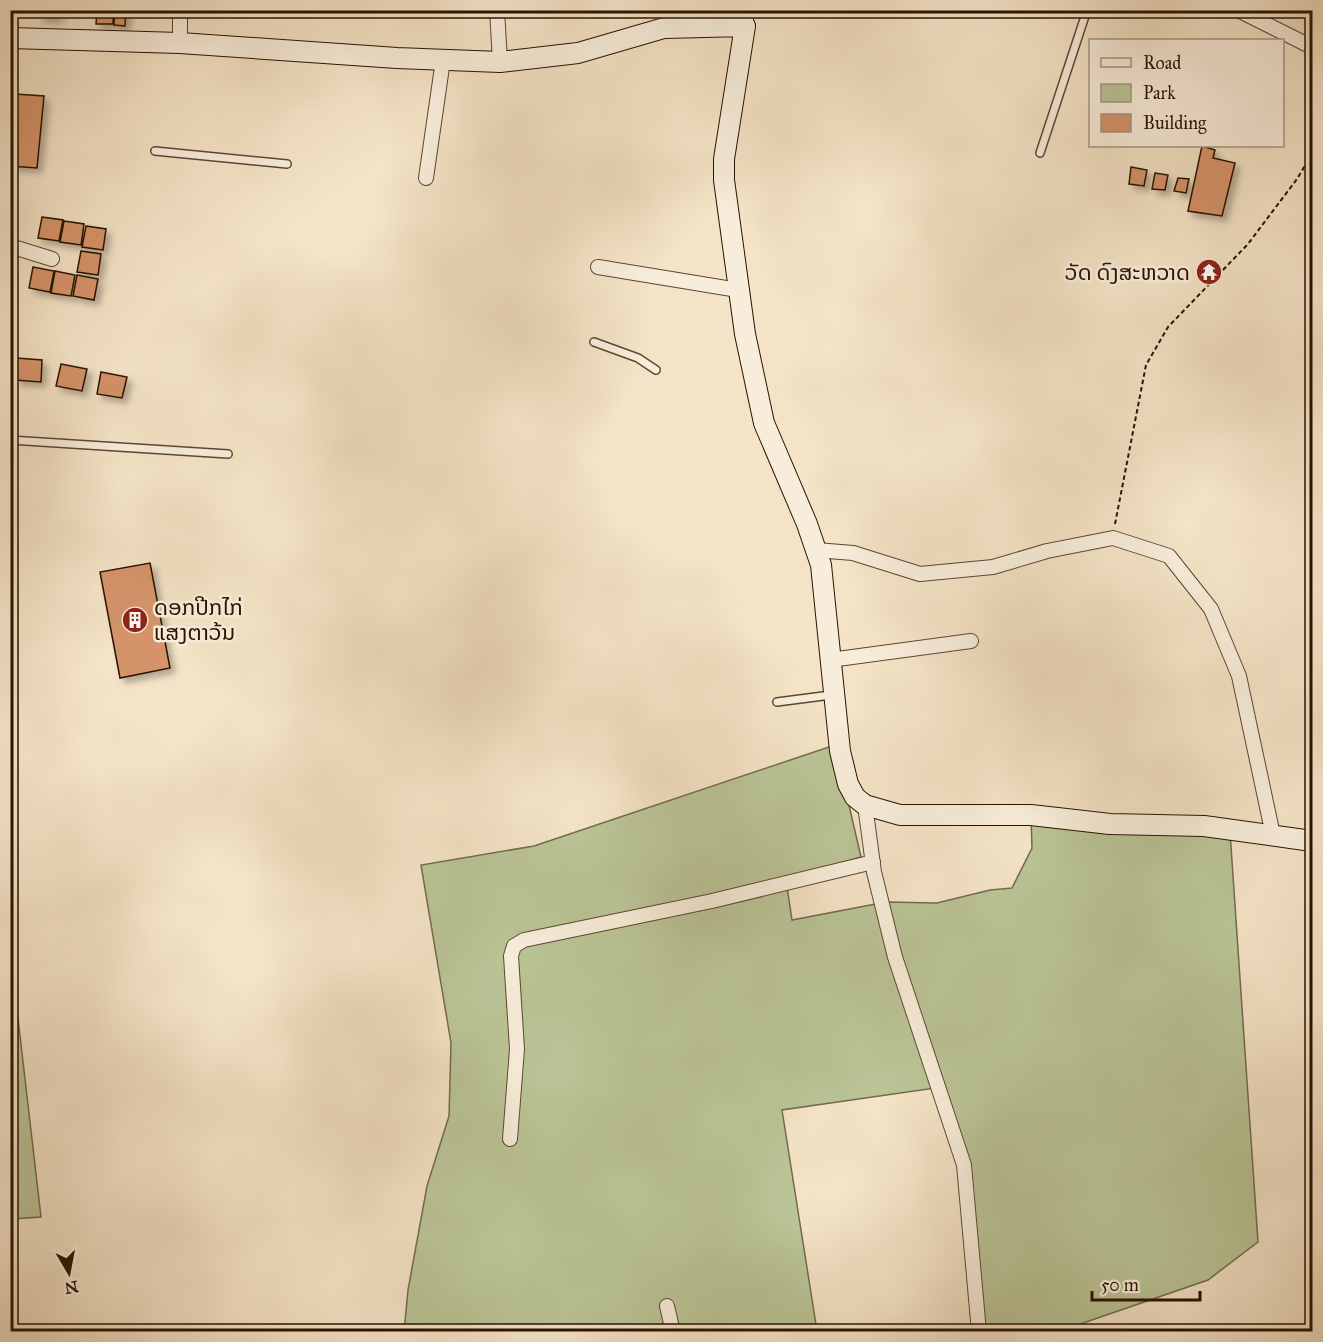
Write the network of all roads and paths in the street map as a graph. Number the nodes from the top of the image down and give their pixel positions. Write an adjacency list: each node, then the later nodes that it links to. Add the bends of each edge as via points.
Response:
1 (180, 10): 7 (street)
2 (497, 10): 11 (street)
3 (1087, 10): 13 (lane)
4 (1238, 10): 8 (street)
5 (746, 18): 11 (street, via 664,28 578,53); 20 (street, via 724,159)
6 (12, 38): 7 (street); 9 (lane)
7 (180, 43): 10 (street)
8 (1312, 47)
9 (10, 58)
10 (443, 60): 11 (street); 16 (street)
11 (500, 62)
12 (155, 151): 15 (lane)
13 (1040, 153)
14 (1312, 154): 25 (path, via 1248,244 1168,327 1146,365)
15 (287, 164)
16 (426, 178)
17 (10, 246): 18 (street)
18 (52, 260)
19 (598, 267): 20 (street)
20 (738, 290): 26 (street, via 764,423)
21 (594, 342): 22 (lane, via 638,358)
22 (656, 370)
23 (10, 440): 24 (lane)
24 (228, 454)
25 (1113, 538): 26 (street, via 993,567 920,574 853,553); 32 (street, via 1169,556 1211,609 1239,676)
26 (816, 550): 28 (street, via 821,565)
27 (971, 641): 28 (street)
28 (830, 660): 29 (street)
29 (834, 695): 30 (lane); 31 (street, via 848,784)
30 (777, 702)
31 (865, 805): 32 (street, via 900,815 1031,815 1110,824 1204,826); 34 (street)
32 (1273, 835): 33 (street)
33 (1312, 841)
34 (873, 862): 35 (street, via 524,940 514,946 511,956 517,1049); 38 (street, via 895,957 964,1165)
35 (510, 1139)
36 (667, 1306): 37 (street)
37 (673, 1332)
38 (980, 1332)

